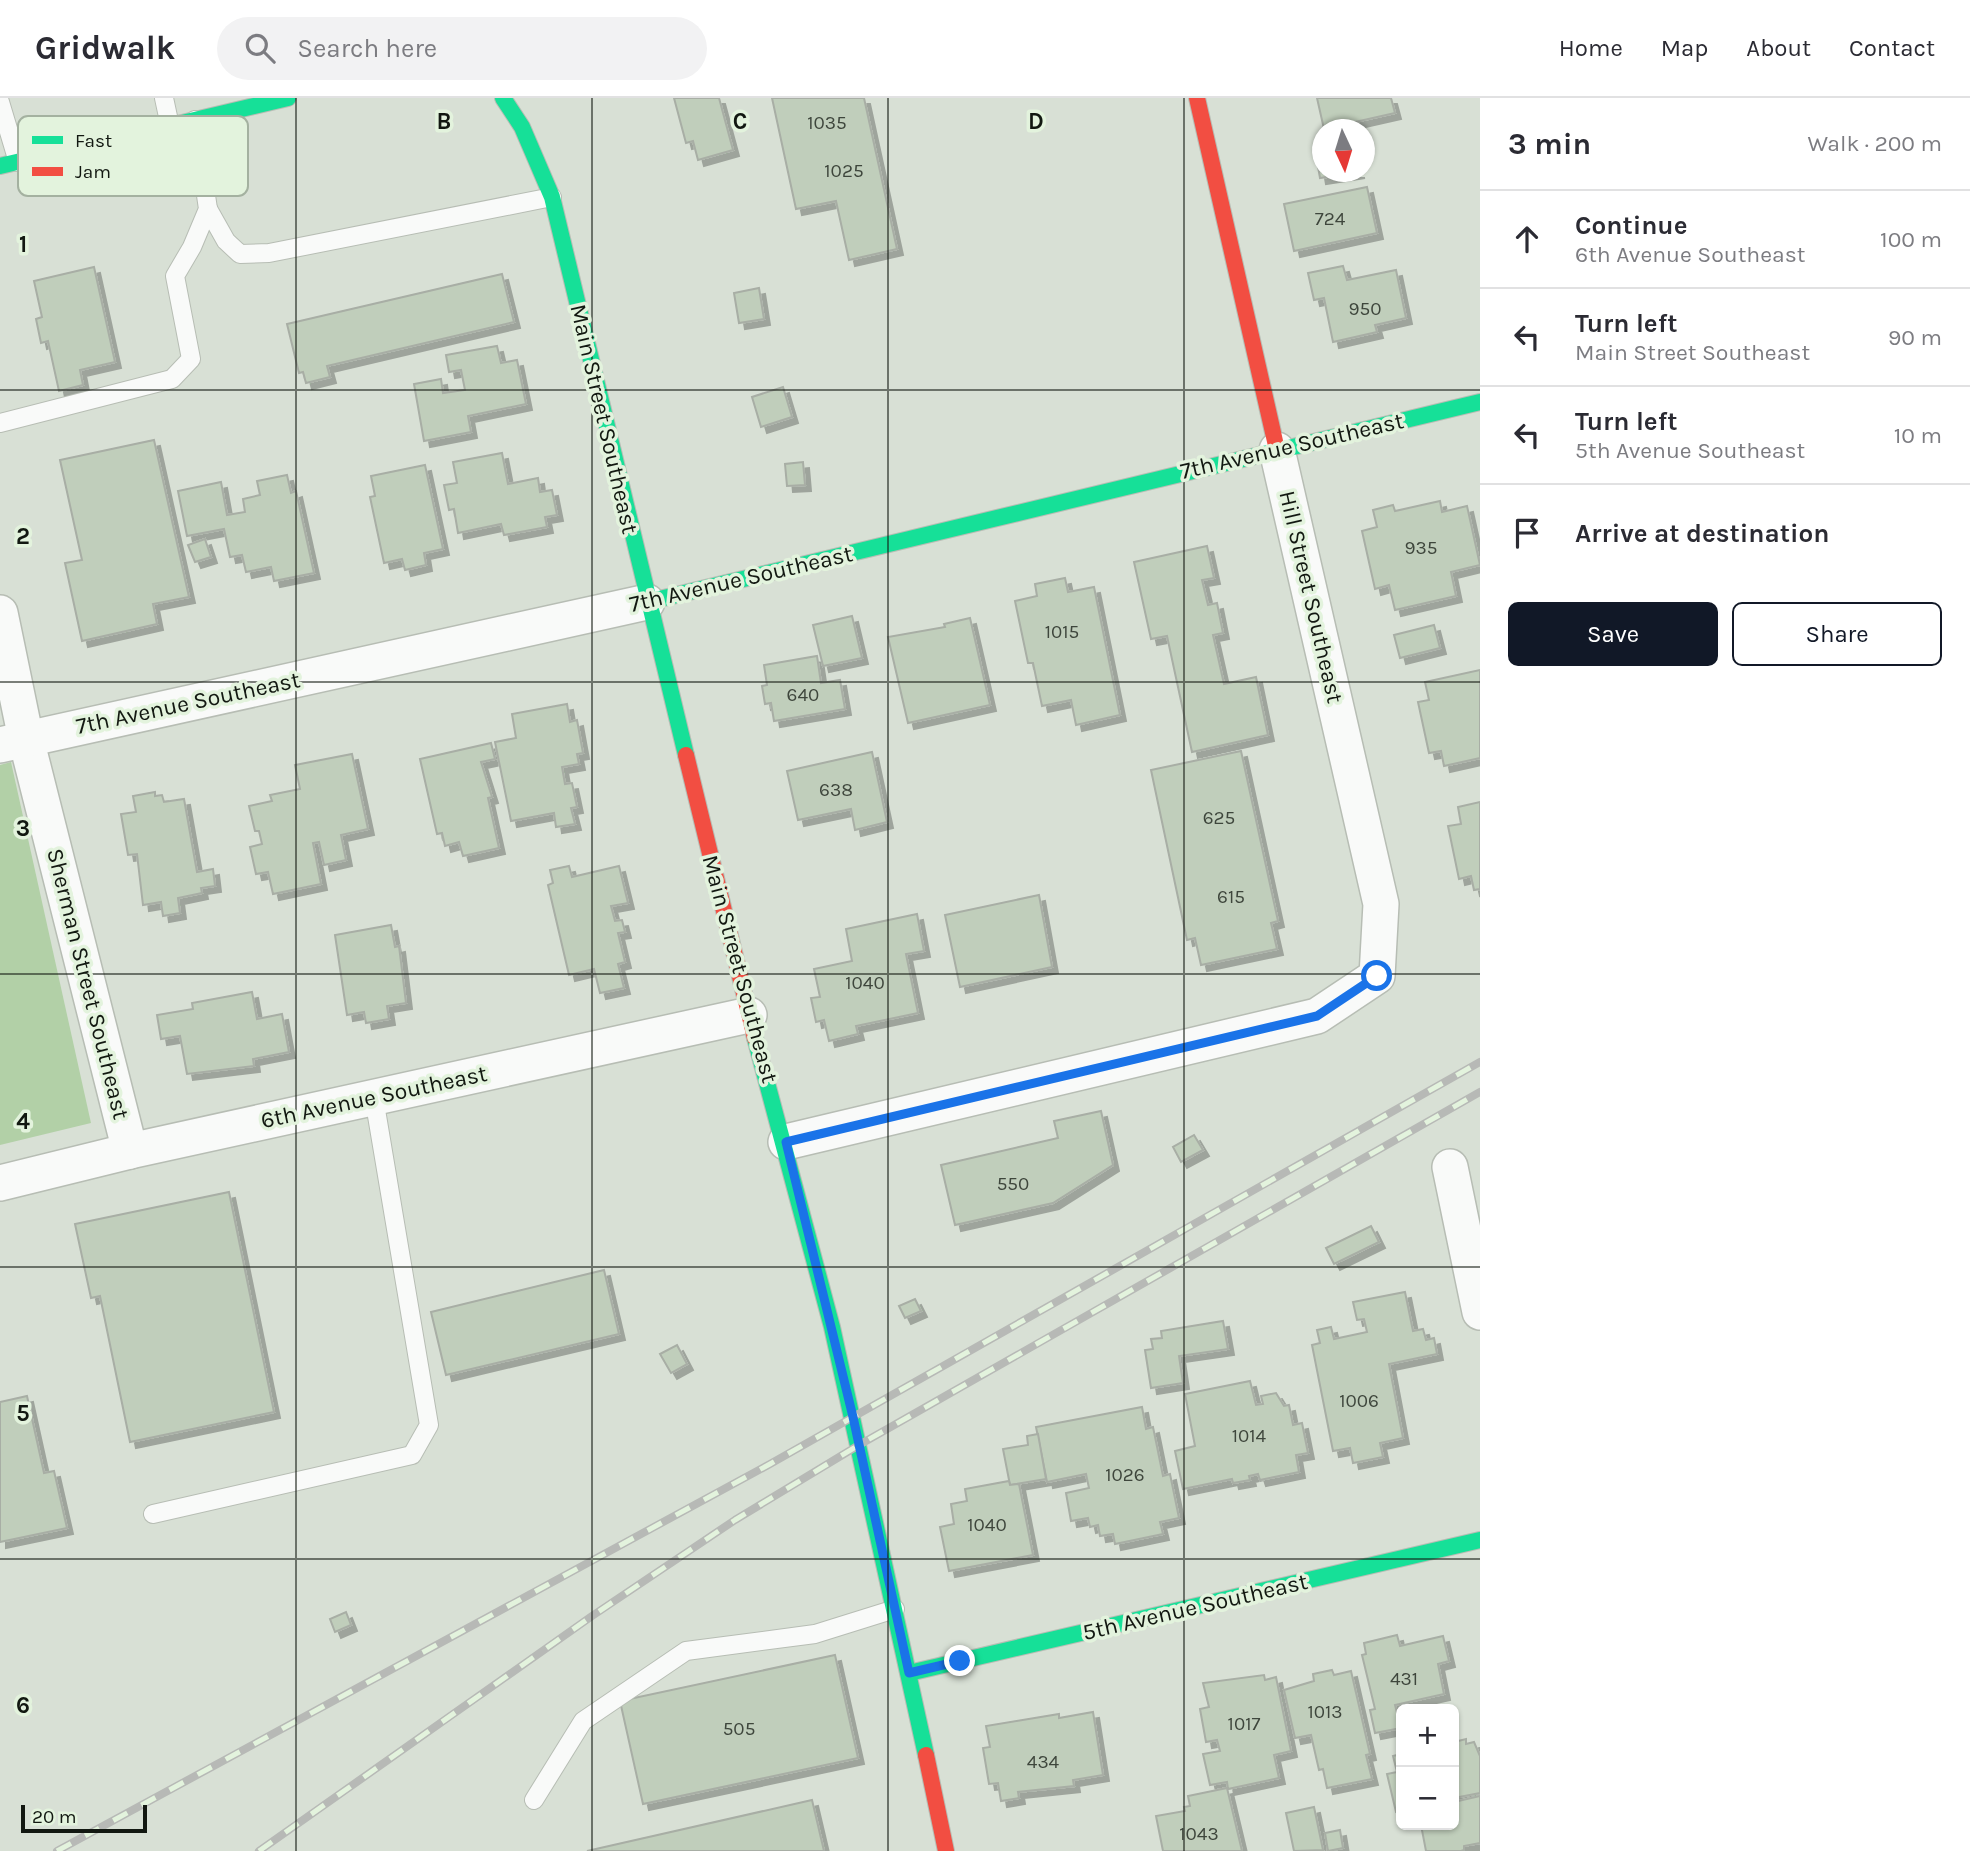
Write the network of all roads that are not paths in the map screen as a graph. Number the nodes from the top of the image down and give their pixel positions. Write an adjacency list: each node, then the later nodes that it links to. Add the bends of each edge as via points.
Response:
1 (164, 98): 6 (lane)
2 (503, 98): 11 (main road, Main Street Southeast, via 522,127)
3 (1197, 98): 15 (main road, Hill Street Southeast)
4 (279, 99): 7 (main road)
5 (0, 102): 8 (lane)
6 (168, 116)
7 (211, 116)
8 (18, 162): 9 (main road)
9 (0, 166)
10 (206, 196): 12 (lane)
11 (552, 197): 12 (lane, via 269,253 240,254 226,241); 16 (main road, Main Street Southeast)
12 (208, 209): 14 (lane, via 175,276 191,359 172,379)
13 (1480, 402): 15 (main road, 7th Avenue Southeast)
14 (0, 423)
15 (1277, 450): 16 (main road, 7th Avenue Southeast); 21 (street, Hill Street Southeast, via 1381,904 1377,976 1317,1016)
16 (647, 602): 18 (street, 7th Avenue Southeast); 19 (main road, Main Street Southeast)
17 (0, 613): 18 (street, Sherman Street Southeast)
18 (13, 742): 22 (street, Sherman Street Southeast)
19 (749, 1015): 20 (street, 6th Avenue Southeast); 21 (main road, Main Street Southeast)
20 (373, 1098): 22 (street, 6th Avenue Southeast); 26 (lane, via 429,1425 412,1455)
21 (786, 1142): 28 (main road, Main Street Southeast)
22 (131, 1151): 24 (street, 6th Avenue Southeast)
23 (1450, 1167): 25 (street)
24 (0, 1183)
25 (1480, 1312)
26 (153, 1514)
27 (1480, 1541): 29 (main road, 5th Avenue Southeast)
28 (895, 1609): 29 (main road, Main Street Southeast); 30 (lane, via 815,1634 686,1651 583,1721)
29 (909, 1673): 31 (main road, Main Street Southeast)
30 (534, 1800)
31 (946, 1851)

